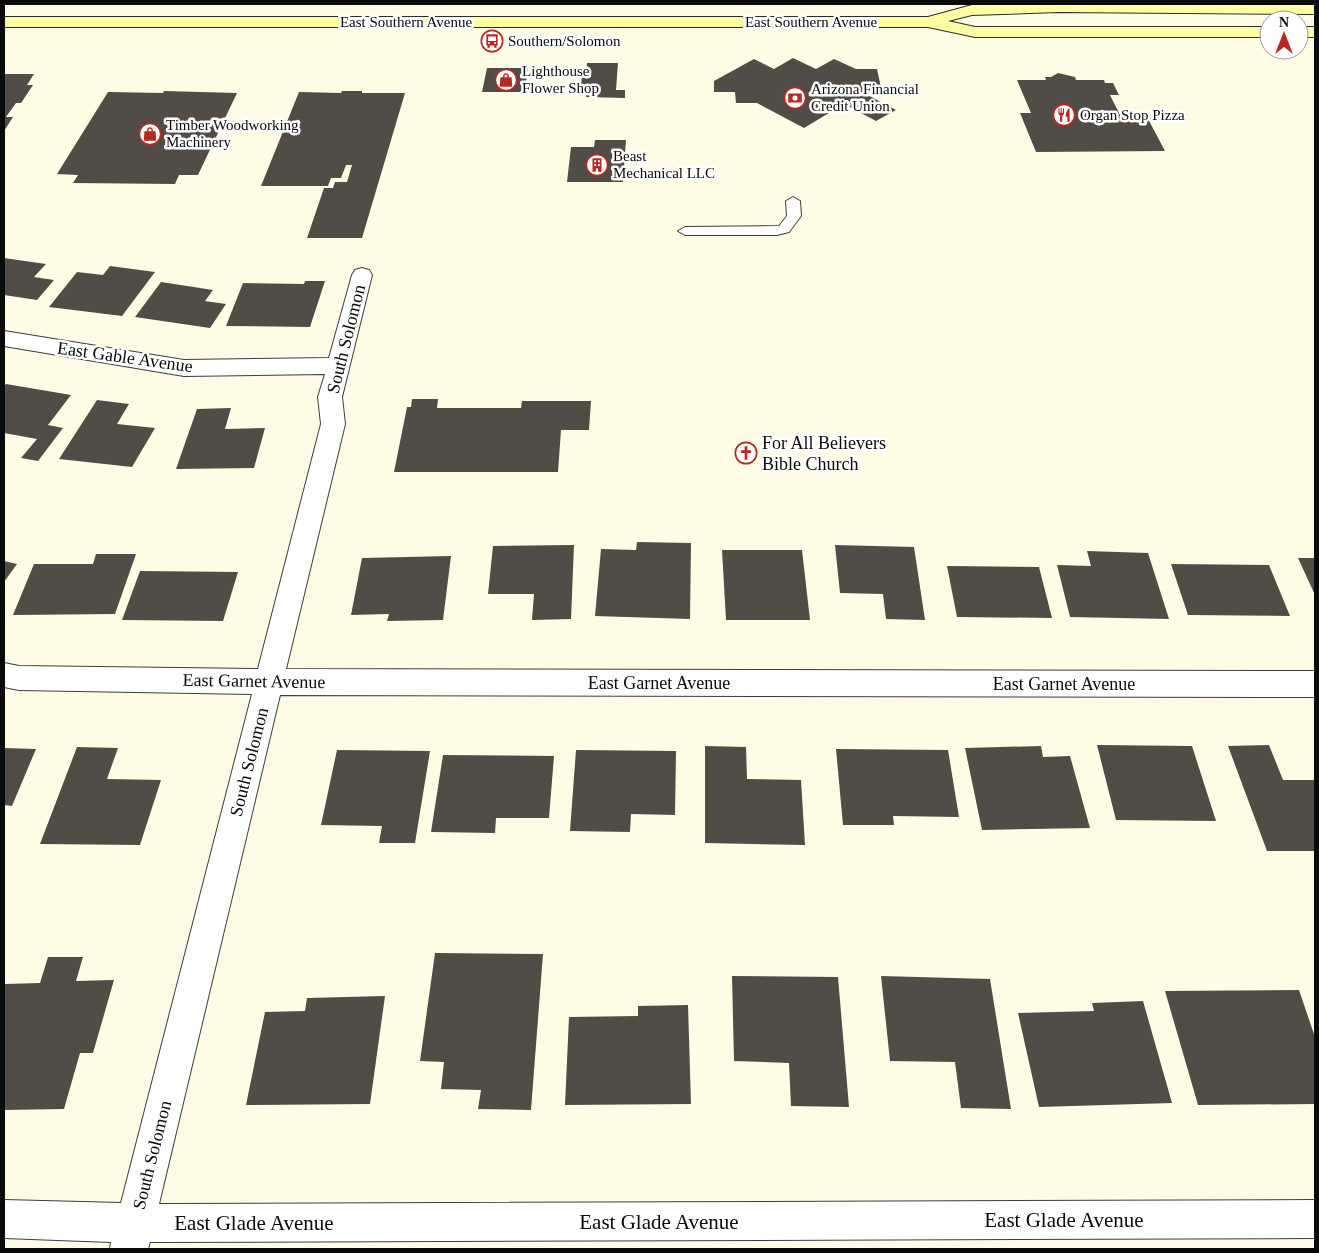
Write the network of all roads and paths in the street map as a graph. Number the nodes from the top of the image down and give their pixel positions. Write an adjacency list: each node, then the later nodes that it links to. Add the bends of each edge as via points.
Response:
1 (449, 4): 5 (main road)
2 (1262, 9): 3 (main road, East Southern Avenue); 6 (main road, East Southern Avenue, via 1058,7 972,10); 7 (main road, via 1265,18 1258,22 1122,23)
3 (1315, 10)
4 (4, 22): 5 (main road, East Southern Avenue)
5 (444, 22): 6 (main road, East Southern Avenue)
6 (928, 22): 7 (main road, East Southern Avenue, via 975,32)
7 (1089, 32): 8 (main road, East Southern Avenue)
8 (1259, 32)
9 (793, 201): 10 (lane, via 794,216 784,229 777,231)
10 (685, 231)
11 (362, 275): 13 (street, South Solomon)
12 (4, 338): 13 (street, East Gable Avenue, via 184,368)
13 (337, 366): 15 (street, South Solomon, via 330,397 333,424)
14 (4, 676): 15 (street, East Garnet Avenue)
15 (269, 682): 16 (street, East Garnet Avenue); 19 (street, South Solomon)
16 (1315, 684)
17 (4, 1219): 19 (street, East Glade Avenue)
18 (1315, 1219): 19 (street, East Glade Avenue)
19 (132, 1236)

